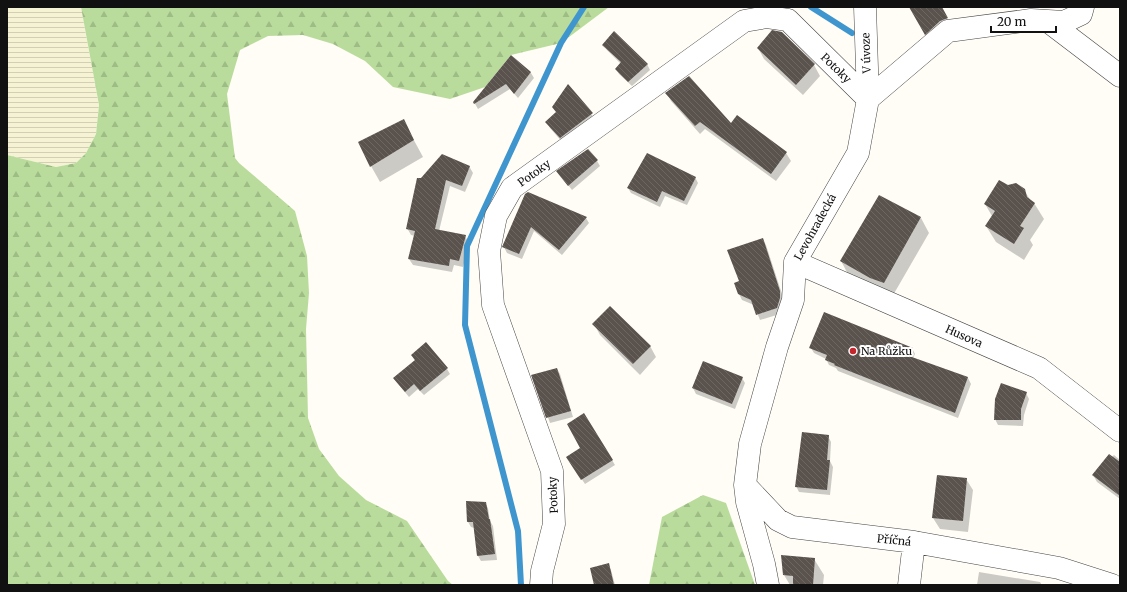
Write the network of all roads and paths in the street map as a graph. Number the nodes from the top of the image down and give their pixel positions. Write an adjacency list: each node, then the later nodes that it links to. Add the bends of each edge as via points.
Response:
1 (865, 7): 5 (street, V úvoze)
2 (1083, 7): 3 (street, via 1081,14 1064,22)
3 (1049, 22): 4 (street); 5 (street, via 1031,20 948,30)
4 (1120, 76)
5 (868, 99): 6 (street, Levohradecká, via 858,153); 11 (street, Potoky, via 788,20 767,17 744,20 512,188 496,216 489,251 493,305 552,471 554,524)
6 (795, 262): 7 (street, Husova, via 1039,368); 8 (street, Levohradecká, via 793,300 750,444)
7 (1120, 432)
8 (745, 485): 9 (street, Příčná, via 778,520 792,528); 12 (street, Levohradecká)
9 (914, 542): 10 (street, Příčná); 13 (street)
10 (1057, 577): 14 (street, Příčná)
11 (541, 585)
12 (768, 585)
13 (909, 585)
14 (1112, 585)

